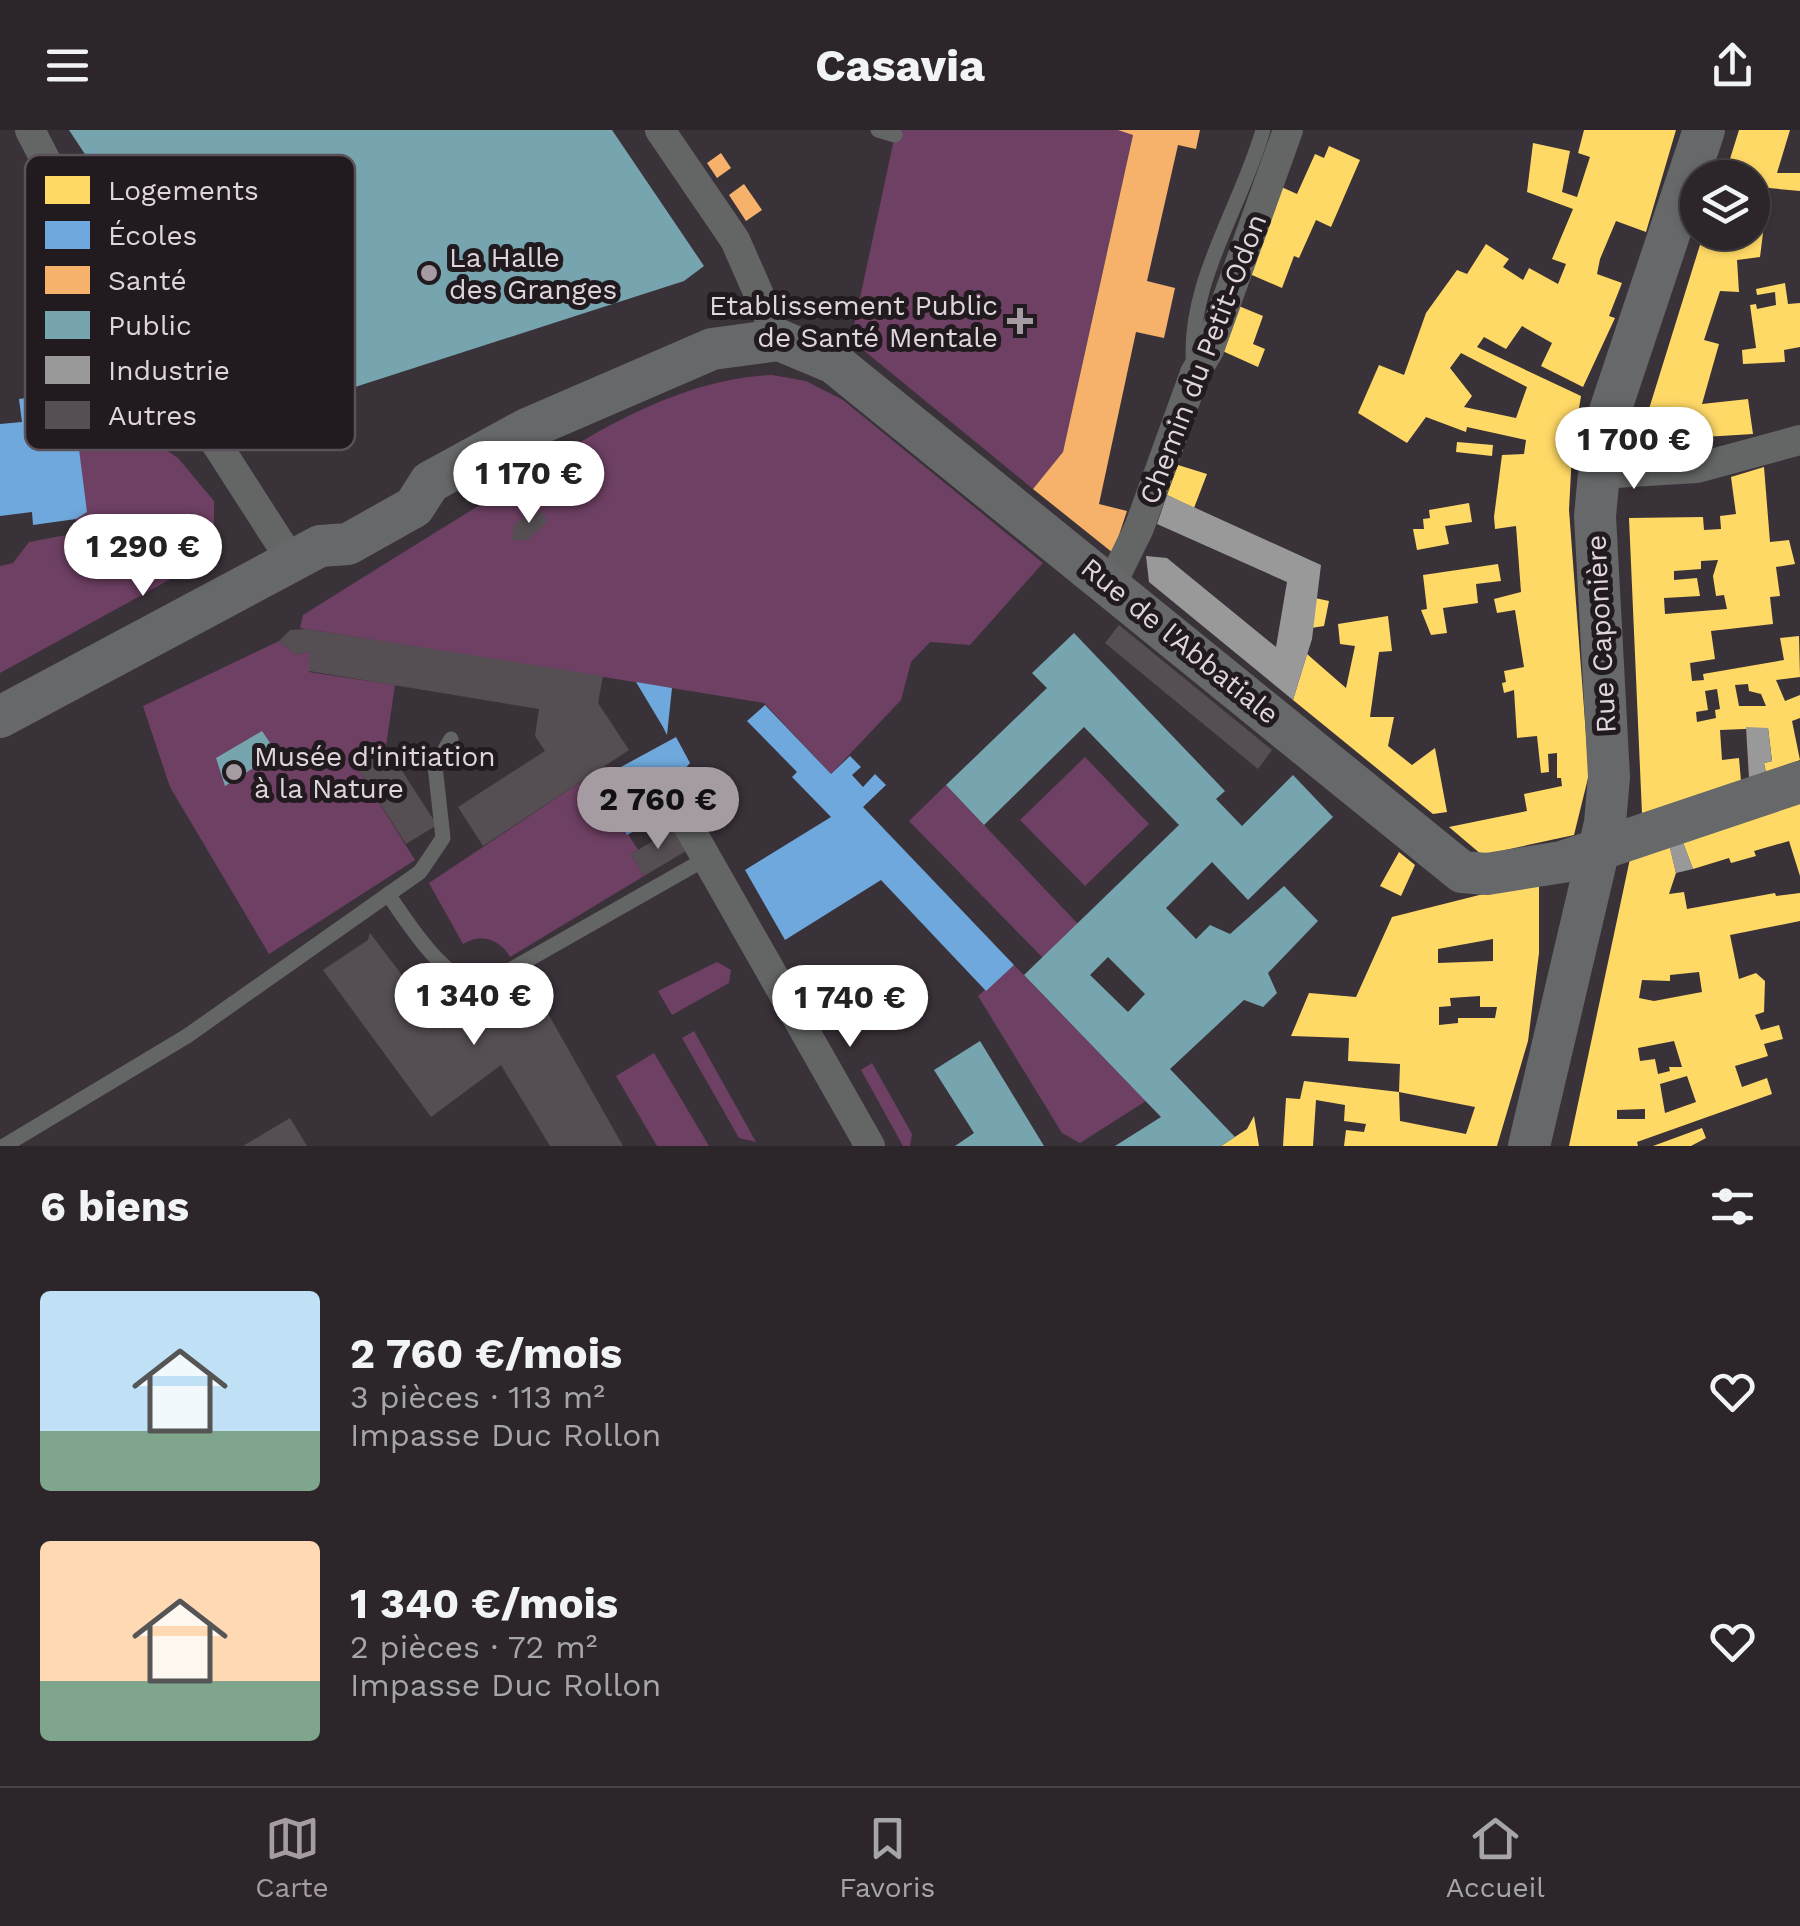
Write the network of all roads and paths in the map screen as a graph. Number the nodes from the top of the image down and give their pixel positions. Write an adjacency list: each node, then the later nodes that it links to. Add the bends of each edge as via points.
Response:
1 (30, 130): 8 (street)
2 (660, 130): 9 (street, via 735,240)
3 (878, 130): 7 (lane)
4 (1262, 130): 10 (lane, via 1199,301)
5 (1288, 130): 10 (street, Chemin du Petit-Odon, via 1210,350)
6 (1704, 130): 13 (street, Rue Caponière, via 1609,414)
7 (896, 134)
8 (43, 155)
9 (778, 340): 14 (street, via 712,348 629,382 430,482 408,482 342,517); 15 (street, Rue de l'Abbatiale, via 834,363)
10 (1195, 373): 15 (street, Chemin du Petit-Odon, via 1139,528)
11 (1800, 440): 13 (street, via 1697,468)
12 (233, 450): 14 (street)
13 (1599, 474): 20 (street, Rue Caponière, via 1595,516 1609,777)
14 (306, 553): 16 (street)
15 (1111, 585): 20 (street, Rue de l'Abbatiale, via 1378,818 1462,872 1562,862)
16 (0, 717)
17 (451, 739): 22 (lane, via 435,766 443,838 420,872)
18 (1800, 782): 20 (street, Rue de l'Abbatiale)
19 (688, 824): 21 (street)
20 (1598, 849): 25 (street, Rue Caponière)
21 (707, 858): 22 (lane, via 482,986 471,985 422,944); 24 (street)
22 (388, 894): 23 (lane, via 187,1036)
23 (4, 1146)
24 (870, 1146)
25 (1529, 1146)

